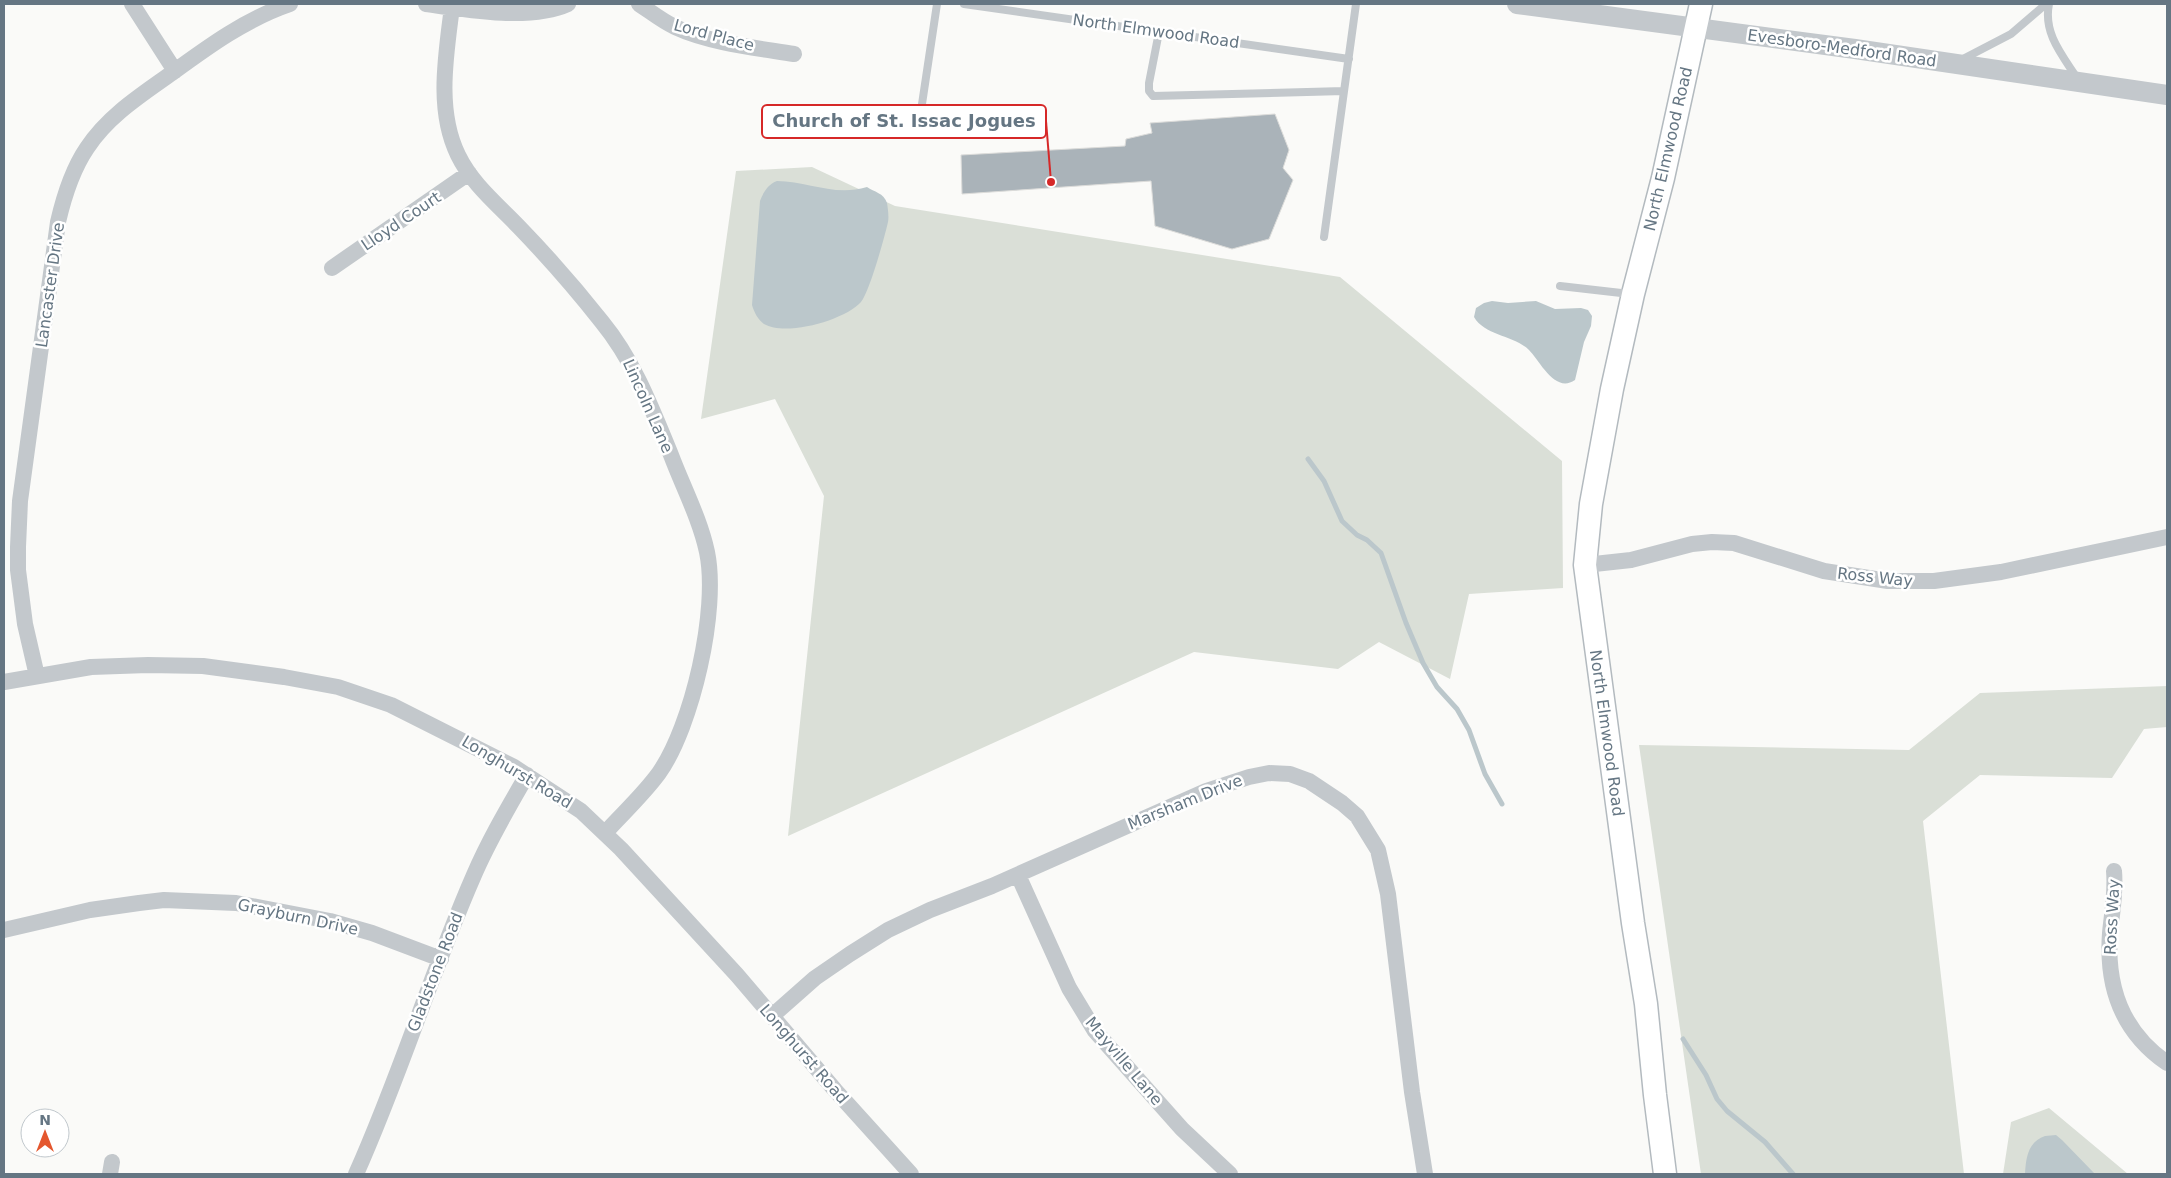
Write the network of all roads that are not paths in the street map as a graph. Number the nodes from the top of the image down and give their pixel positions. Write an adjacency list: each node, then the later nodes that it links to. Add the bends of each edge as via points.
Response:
1 (132, 4): 18 (street)
2 (290, 4): 18 (street, Lancaster Drive, via 231,32)
3 (426, 4): 12 (street)
4 (568, 4): 12 (street, via 544,11 513,13)
5 (639, 4): 15 (street, Lord Place, via 686,31 730,43)
6 (937, 4): 22 (lane)
7 (964, 4): 14 (lane, North Elmwood Road)
8 (1356, 4): 16 (lane)
9 (1517, 4): 13 (street, Evesboro-Medford Road)
10 (1701, 4): 13 (main road, North Elmwood Road)
11 (2047, 4): 17 (lane, via 2011,34); 19 (lane, via 2053,40)
12 (452, 7): 23 (street, Lincoln Lane, via 445,75 447,115 458,154)
13 (1695, 27): 17 (street, Evesboro-Medford Road); 27 (main road, North Elmwood Road)
14 (1159, 32): 16 (lane, North Elmwood Road); 20 (lane, via 1148,83 1154,96)
15 (794, 54)
16 (1348, 59): 20 (lane)
17 (1955, 63): 19 (street, Evesboro-Medford Road)
18 (175, 71): 30 (street, Lancaster Drive, via 118,112 101,129 74,171 58,222 20,500 18,570 25,624)
19 (2080, 82): 21 (street, Evesboro-Medford Road)
20 (1344, 90): 24 (lane)
21 (2167, 95)
22 (922, 104)
23 (469, 173): 25 (street, Lloyd Court); 33 (street, Lincoln Lane, via 567,280 616,340 638,378 707,552 710,576 707,624 692,695 678,738 658,774)
24 (1324, 238)
25 (332, 268)
26 (1560, 286): 27 (lane)
27 (1634, 294): 29 (main road, North Elmwood Road, via 1612,389)
28 (2167, 537): 29 (street, Ross Way, via 1994,574 1934,581 1888,581 1824,571 1734,543 1712,542 1631,560)
29 (1585, 566): 44 (main road, North Elmwood Road, via 1647,1011)
30 (37, 676): 31 (street, Longhurst Road); 32 (street, Longhurst Road, via 91,667 203,666 338,688 391,705)
31 (4, 682)
32 (527, 775): 33 (street, Longhurst Road, via 581,811); 37 (street, Gladstone Road, via 482,856)
33 (605, 833): 38 (street, Longhurst Road)
34 (2114, 871): 39 (street, Ross Way, via 2116,889 2110,933 2113,986 2135,1034 2152,1053)
35 (1018, 875): 38 (street, Marsham Drive, via 888,930 815,978); 42 (street, Mayville Lane, via 1069,988 1095,1031 1182,1128); 43 (street, Marsham Drive, via 1206,791 1248,777 1290,774 1326,791 1356,816 1368,832 1378,850 1384,872)
36 (4, 930): 37 (street, Grayburn Drive, via 81,912 164,900 236,903 330,921)
37 (441, 959): 40 (street, Gladstone Road)
38 (772, 1016): 41 (street, Longhurst Road)
39 (2167, 1063)
40 (356, 1174)
41 (911, 1174)
42 (1230, 1174)
43 (1425, 1174)
44 (1665, 1174)

